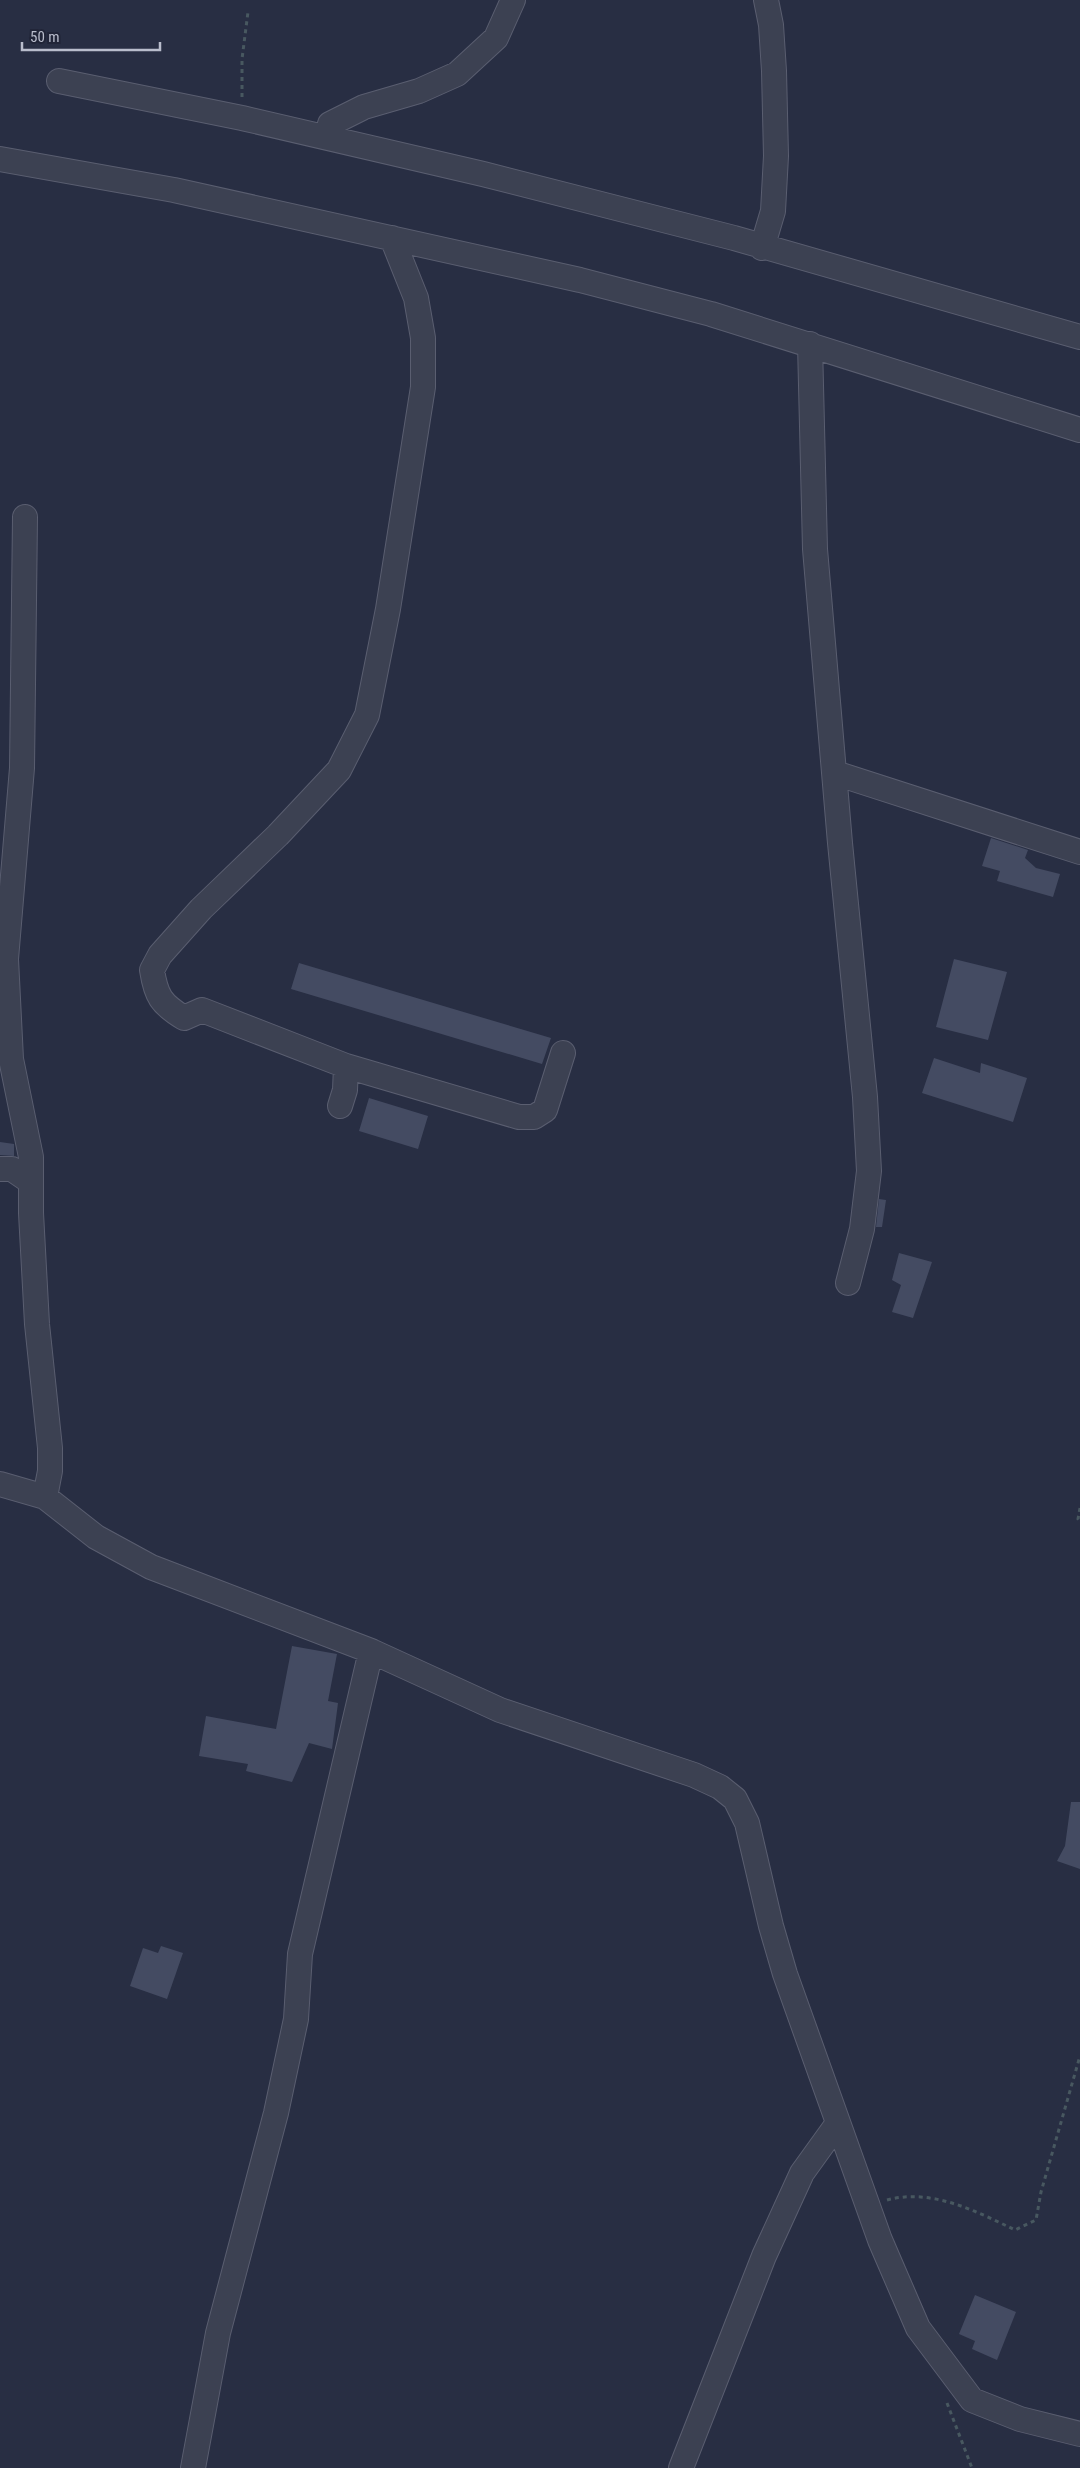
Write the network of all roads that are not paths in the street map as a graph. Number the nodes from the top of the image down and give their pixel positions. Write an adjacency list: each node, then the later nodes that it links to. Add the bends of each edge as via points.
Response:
1 (513, 0): 4 (street, via 496,38 458,74 419,92 364,107 330,124)
2 (766, 0): 7 (street, via 774,71 776,156 773,211)
3 (59, 81): 4 (street)
4 (327, 137): 7 (street, via 734,238)
5 (0, 159): 6 (street, via 174,190)
6 (392, 238): 9 (street, via 599,285 712,314); 16 (street, via 416,298 423,338 423,387 388,609 367,715 339,770 278,835 201,909 160,955 152,970 160,999 184,1018 202,1010)
7 (762, 248): 8 (street)
8 (1080, 337)
9 (810, 344): 10 (street); 12 (street, via 815,549)
10 (1080, 430)
11 (25, 517): 14 (street, via 22,768)
12 (835, 773): 13 (street); 20 (street, via 869,1171 862,1229)
13 (1080, 852)
14 (3, 959): 19 (street, via 11,1059 31,1157)
15 (563, 1053): 16 (street, via 545,1110 534,1117 519,1117)
16 (346, 1066): 17 (street, via 345,1090)
17 (340, 1106)
18 (0, 1168): 19 (street, via 12,1169)
19 (31, 1182): 22 (street, via 37,1324 50,1448)
20 (848, 1283)
21 (0, 1484): 22 (street)
22 (45, 1497): 23 (street, via 96,1536 151,1568)
23 (371, 1651): 24 (street, via 500,1710 694,1775 720,1787 735,1799 753,1842 785,1974); 26 (street, via 300,1954 296,2019 278,2105 218,2333)
24 (838, 2123): 25 (street, via 880,2240 918,2328 972,2400 1020,2419); 27 (street, via 802,2173 764,2256)
25 (1080, 2434)
26 (193, 2468)
27 (681, 2468)

